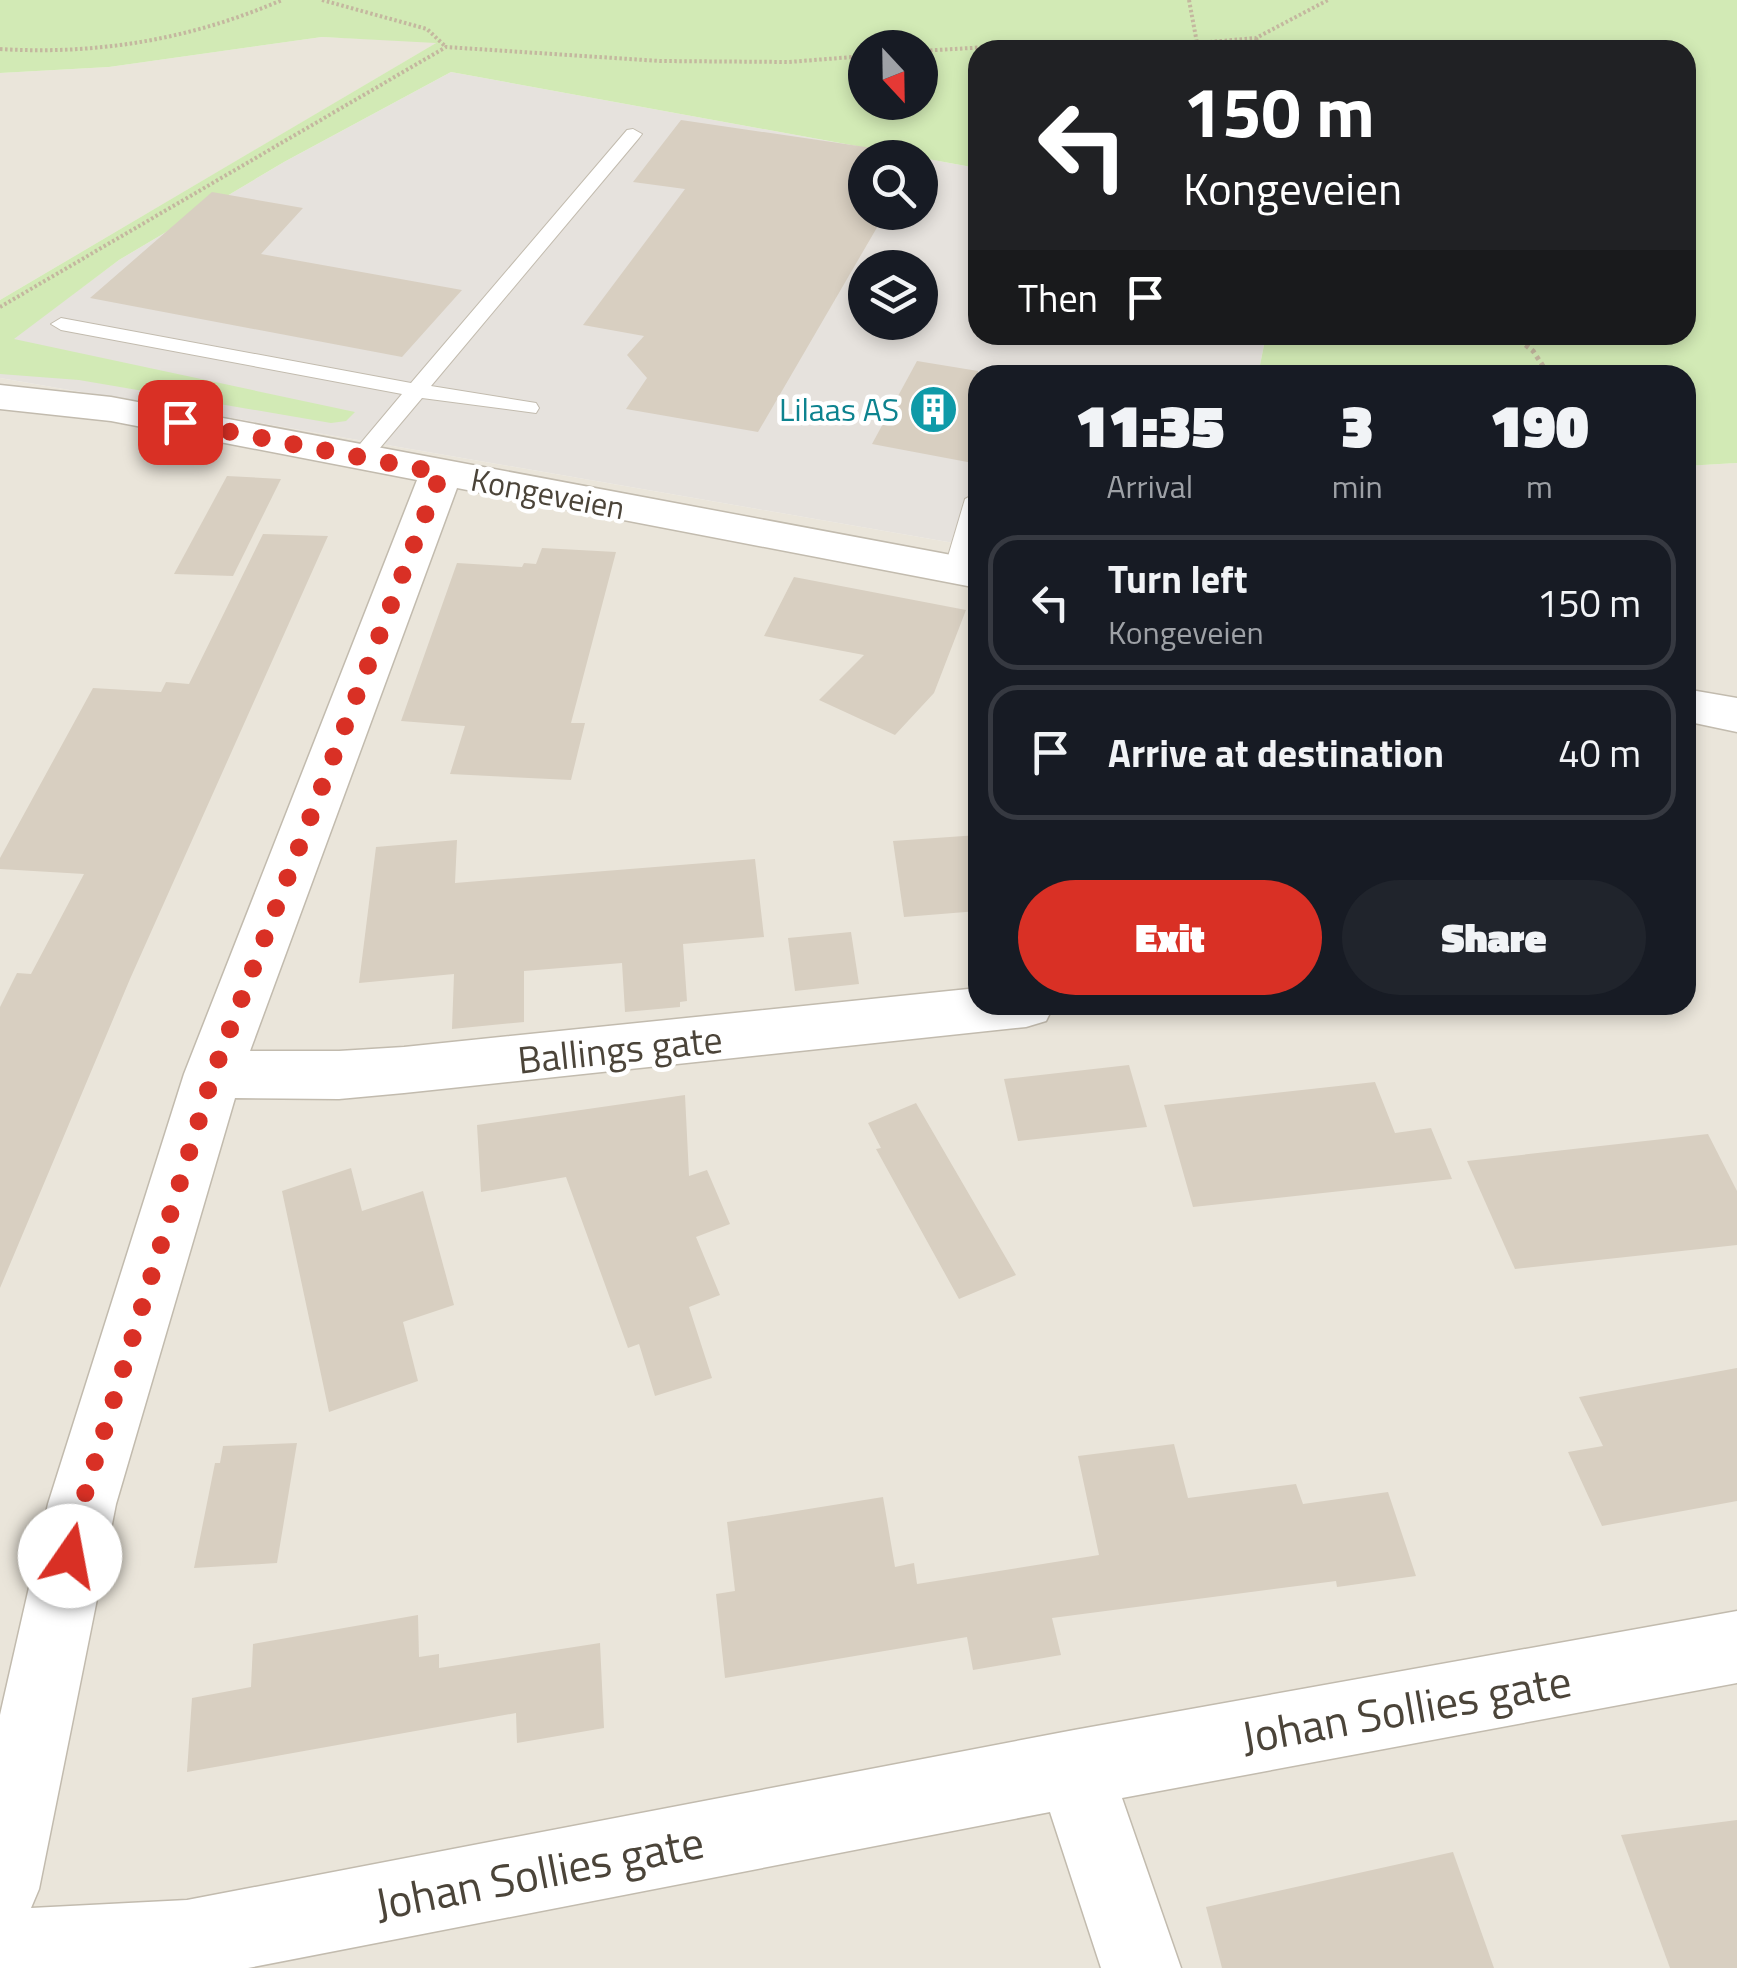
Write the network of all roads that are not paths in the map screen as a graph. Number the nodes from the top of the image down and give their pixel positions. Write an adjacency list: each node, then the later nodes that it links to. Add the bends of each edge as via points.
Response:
1 (633, 134): 3 (lane)
2 (61, 324): 3 (lane)
3 (412, 390): 5 (lane); 6 (lane)
4 (0, 398): 6 (street, Kongeveien, via 111,409)
5 (528, 408)
6 (361, 456): 7 (street, Kongeveien)
7 (441, 473): 8 (street, Kongeveien); 12 (street)
8 (967, 572)
9 (1696, 707): 10 (street)
10 (1737, 714)
11 (968, 1011): 12 (street, Ballings gate, via 340,1075)
12 (213, 1074): 15 (street, via 82,1504)
13 (1737, 1647): 14 (street, Johan Sollies gate)
14 (1074, 1768): 16 (street, Johan Sollies gate, via 187,1940); 17 (street)
15 (0, 1889)
16 (0, 1950)
17 (1142, 1968)

